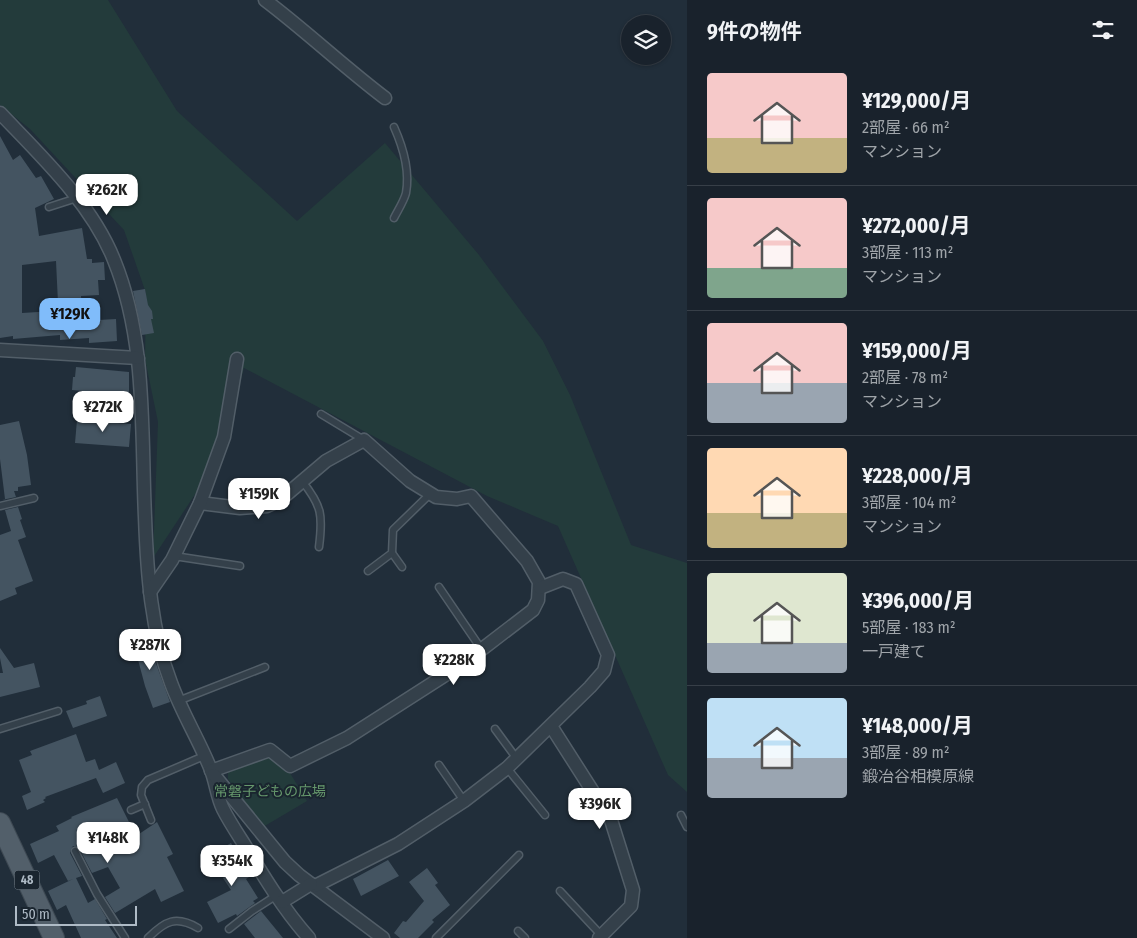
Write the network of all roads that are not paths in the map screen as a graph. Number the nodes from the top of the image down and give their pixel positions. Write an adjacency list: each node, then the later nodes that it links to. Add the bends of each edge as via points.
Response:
1 (265, 0): 2 (street)
2 (385, 98)
3 (0, 113): 5 (street)
4 (394, 127): 7 (lane, via 401,142 407,177 406,194)
5 (77, 198): 6 (lane); 9 (street, via 114,259 128,302)
6 (49, 207)
7 (394, 218)
8 (0, 350): 9 (street)
9 (138, 358): 26 (street)
10 (237, 359): 16 (street, via 224,437)
11 (321, 414): 12 (lane)
12 (364, 440): 13 (street, via 326,461); 14 (street, via 410,481)
13 (302, 480): 16 (street, via 280,500 267,506 240,508); 18 (lane, via 316,497 321,526)
14 (430, 494): 19 (lane, via 393,530); 25 (street, via 458,499 471,496 527,561)
15 (34, 498): 17 (lane)
16 (200, 503): 20 (street)
17 (0, 506)
18 (319, 547)
19 (392, 553): 22 (lane); 23 (lane)
20 (174, 556): 21 (lane); 26 (street)
21 (240, 566)
22 (402, 567)
23 (368, 571)
24 (439, 587): 27 (lane)
25 (540, 588): 27 (street, via 534,610); 31 (street, via 563,578 576,584 608,655 604,671)
26 (150, 592): 29 (street, via 158,638)
27 (482, 650): 37 (street, via 347,738 290,766 270,750)
28 (265, 667): 29 (lane)
29 (178, 701): 34 (street)
30 (58, 711): 33 (lane)
31 (551, 726): 35 (street); 54 (street, via 612,820 633,890 631,906)
32 (495, 728): 35 (lane)
33 (0, 729)
34 (204, 756): 37 (street); 39 (lane, via 148,780 141,795)
35 (512, 763): 38 (street); 41 (lane)
36 (439, 765): 38 (lane)
37 (211, 771): 48 (street, via 285,862); 50 (street, via 223,809)
38 (464, 801): 48 (street, via 398,844)
39 (145, 804): 40 (lane); 43 (lane)
40 (131, 810)
41 (545, 815)
42 (681, 815): 45 (lane)
43 (151, 820)
44 (0, 823): 55 (main road, 48)
45 (687, 827)
46 (75, 851): 56 (lane)
47 (519, 856): 60 (lane)
48 (313, 885): 50 (street); 59 (street)
49 (560, 891): 54 (lane)
50 (279, 898): 52 (lane, via 244,916); 58 (street)
51 (198, 928): 57 (lane, via 176,920 161,925)
52 (229, 929)
53 (518, 931): 61 (lane)
54 (600, 937)
55 (54, 938)
56 (125, 938)
57 (148, 938)
58 (309, 938)
59 (384, 938)
60 (436, 938)
61 (525, 938)

